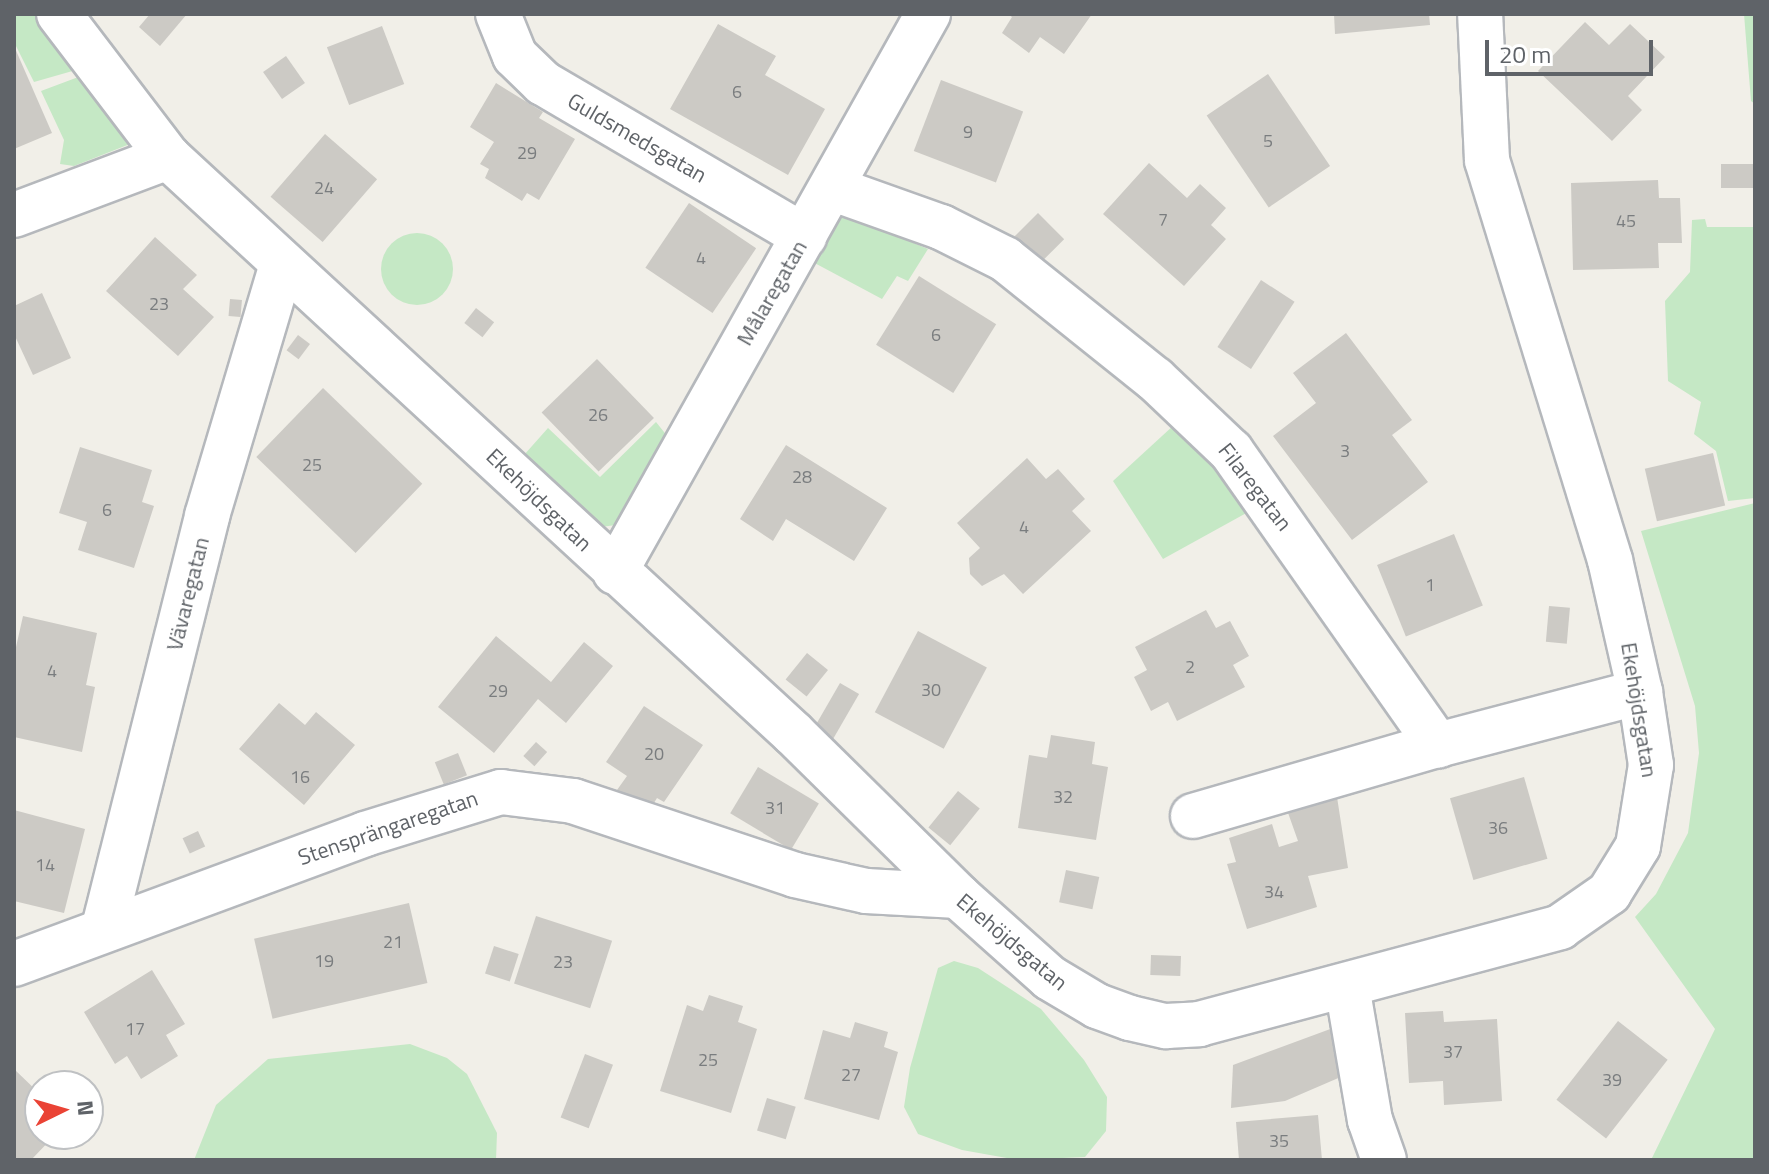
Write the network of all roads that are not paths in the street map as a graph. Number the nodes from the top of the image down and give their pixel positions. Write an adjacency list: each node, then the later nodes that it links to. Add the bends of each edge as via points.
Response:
1 (59, 14): 5 (street, Ekehöjdsgatan)
2 (498, 14): 8 (street, Guldsmedsgatan, via 515,56 543,83)
3 (928, 14): 6 (street, Målaregatan)
4 (1480, 14): 11 (street, Ekehöjdsgatan, via 1487,160 1610,560)
5 (168, 157): 7 (street); 9 (street, Ekehöjdsgatan)
6 (834, 189): 8 (street, Målaregatan); 12 (street, Filaregatan, via 941,227 1005,259 1155,379 1231,451)
7 (14, 215)
8 (804, 236): 10 (street, Målaregatan)
9 (282, 264): 10 (street, Ekehöjdsgatan); 15 (street, Vävaregatan, via 207,516)
10 (615, 572): 14 (street, Ekehöjdsgatan, via 794,734)
11 (1640, 692): 12 (street); 17 (street, Ekehöjdsgatan, via 1651,788 1638,846 1609,893 1578,918 1538,936)
12 (1438, 745): 13 (street)
13 (1193, 816)
14 (958, 896): 15 (street, Stensprängaregatan, via 866,891 795,875 573,801 501,792 459,801); 17 (street, Ekehöjdsgatan, via 1050,978 1097,1006 1130,1018 1166,1026 1199,1024)
15 (104, 927): 16 (street, Stensprängaregatan)
16 (14, 964)
17 (1347, 986): 18 (street, via 1370,1120)
18 (1384, 1160)

